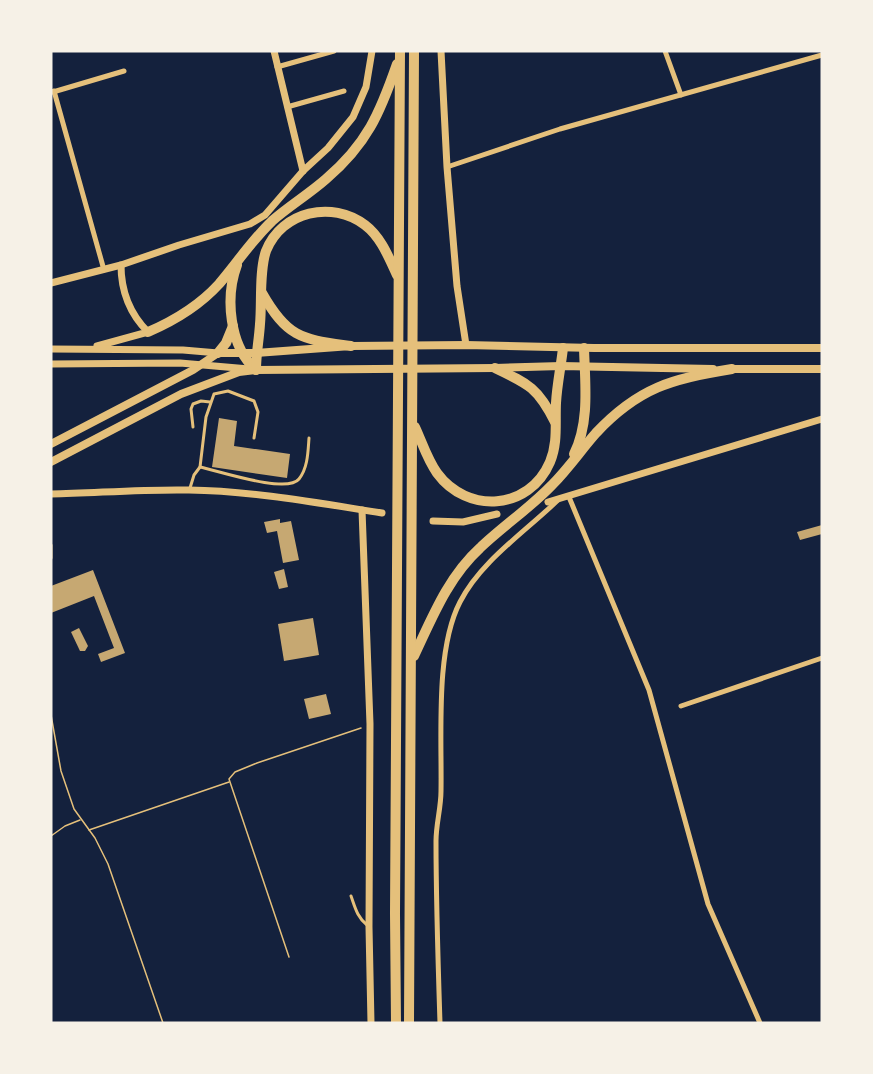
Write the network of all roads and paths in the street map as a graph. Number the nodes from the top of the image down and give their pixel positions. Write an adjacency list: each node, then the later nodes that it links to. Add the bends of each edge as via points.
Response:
1 (274, 51): 9 (street)
2 (334, 51): 9 (street)
3 (372, 51): 16 (street, via 366,87 353,117)
4 (414, 51): 45 (highway)
5 (441, 51): 15 (street)
6 (665, 51): 13 (street)
7 (400, 53): 17 (highway, via 380,110 360,144 327,179 273,221); 20 (highway)
8 (822, 55): 13 (street)
9 (277, 67): 14 (street)
10 (124, 71): 11 (street)
11 (52, 92): 19 (street)
12 (344, 92): 14 (street)
13 (681, 95): 15 (street, via 560,129)
14 (287, 107): 16 (street)
15 (447, 167): 25 (street)
16 (303, 171): 18 (street, via 265,215 250,224)
17 (239, 259): 23 (highway, via 232,285); 24 (highway, via 198,304)
18 (121, 266): 19 (street); 24 (street, via 125,295)
19 (104, 270): 21 (street)
20 (399, 278): 22 (highway, via 367,226 338,212 317,211 295,220 276,235 266,252); 79 (highway)
21 (51, 283)
22 (262, 294): 26 (highway, via 278,318 296,335); 34 (highway)
23 (233, 326): 32 (highway); 33 (highway)
24 (148, 332): 27 (street)
25 (466, 345): 26 (main road); 28 (main road)
26 (351, 346): 34 (main road)
27 (91, 348): 31 (street); 32 (street)
28 (563, 348): 29 (main road); 37 (highway)
29 (584, 348): 30 (main road); 38 (highway)
30 (822, 348)
31 (51, 349)
32 (218, 353): 33 (main road); 36 (main road)
33 (242, 353): 34 (main road); 42 (highway)
34 (256, 353): 42 (highway)
35 (51, 364): 36 (street)
36 (204, 364): 42 (street); 50 (main road)
37 (561, 366): 38 (main road); 39 (main road); 46 (highway)
38 (584, 366): 40 (main road); 53 (highway, via 585,412 578,447)
39 (495, 368): 42 (main road); 46 (highway, via 533,388)
40 (732, 369): 41 (main road); 53 (highway, via 680,379 648,391 618,412)
41 (822, 369)
42 (256, 370): 51 (main road, via 239,372 181,394)
43 (210, 402): 47 (lane, via 193,404); 48 (lane, via 214,394 228,391 254,401 258,412); 52 (lane)
44 (822, 419): 56 (street)
45 (414, 423): 46 (highway, via 437,472 459,493 485,502 517,496 539,482 551,460); 66 (highway)
46 (556, 425)
47 (193, 427)
48 (254, 438)
49 (309, 438): 52 (lane, via 304,468 299,479 291,484 252,480)
50 (51, 444)
51 (51, 462)
52 (201, 467): 54 (lane)
53 (567, 467): 66 (highway, via 552,486 465,564 442,597)
54 (189, 490): 55 (street); 59 (street, via 283,497)
55 (51, 494)
56 (569, 497): 57 (street); 82 (street, via 649,690 708,904)
57 (558, 500): 58 (street); 81 (street, via 474,582 448,632 436,839)
58 (548, 502)
59 (362, 510): 60 (street); 69 (street)
60 (381, 513)
61 (496, 514): 62 (street, via 463,522)
62 (433, 521)
63 (51, 545): 64 (lane)
64 (51, 558)
65 (822, 658): 67 (street)
66 (412, 662): 80 (highway)
67 (681, 706)
68 (51, 715): 71 (path, via 61,771)
69 (370, 724): 70 (path, via 243,768 232,774); 75 (street)
70 (230, 782): 72 (path); 76 (path)
71 (81, 820): 72 (path); 73 (path)
72 (89, 830): 77 (path, via 108,864)
73 (51, 836)
74 (351, 896): 75 (lane, via 361,921)
75 (369, 927): 78 (street)
76 (289, 957)
77 (163, 1023)
78 (371, 1023)
79 (396, 1023)
80 (409, 1023)
81 (440, 1023)
82 (760, 1023)

